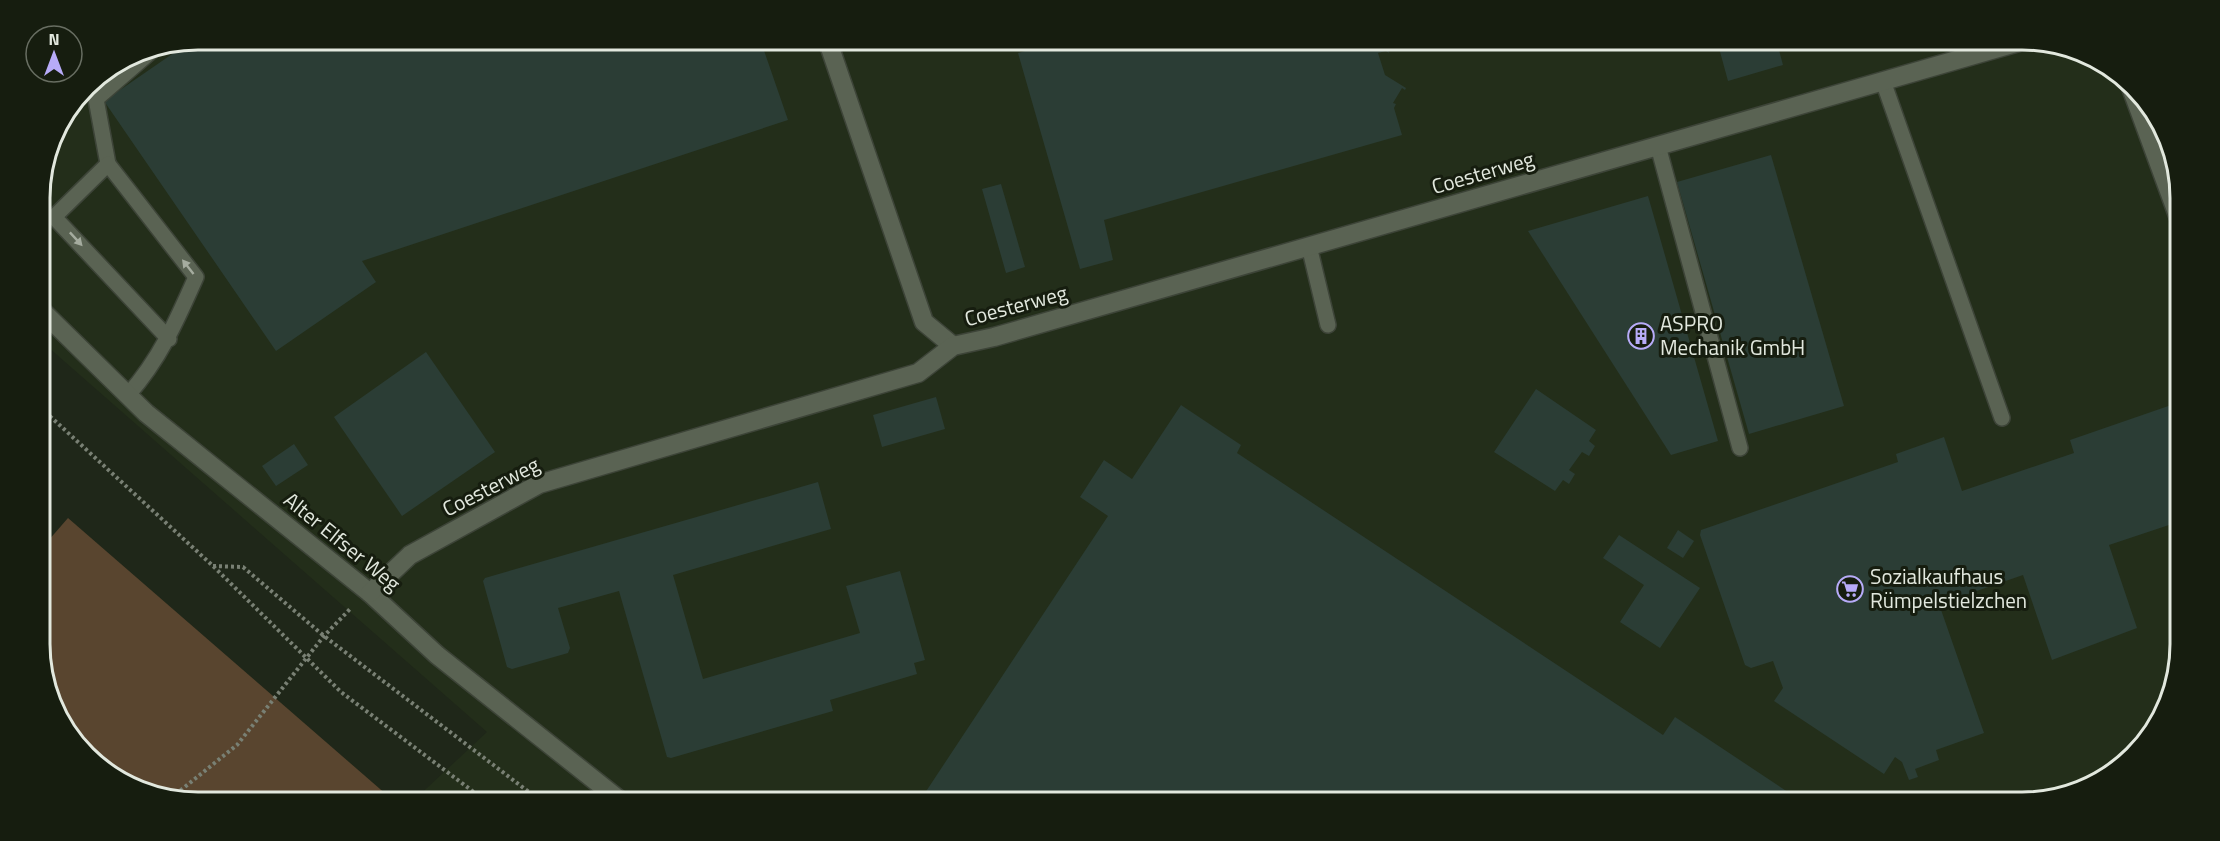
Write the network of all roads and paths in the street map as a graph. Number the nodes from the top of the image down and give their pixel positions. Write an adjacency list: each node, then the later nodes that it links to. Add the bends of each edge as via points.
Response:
1 (831, 50): 13 (street, Coesterweg, via 924,322)
2 (1991, 50): 4 (street, Coesterweg)
3 (139, 62): 7 (lane, via 96,99)
4 (1883, 81): 6 (street, Coesterweg); 16 (lane)
5 (2137, 105): 8 (street)
6 (1658, 146): 9 (street, Coesterweg); 17 (lane)
7 (108, 164): 12 (lane, one-way to 7, via 196,277); 12 (lane, one-way to 12, via 54,217)
8 (2170, 194)
9 (1309, 246): 11 (lane); 13 (street, Coesterweg)
10 (50, 319): 14 (street, Alter Elfser Weg)
11 (1328, 325)
12 (169, 339): 14 (lane)
13 (953, 346): 19 (street, Coesterweg, via 918,373 539,484 410,555)
14 (128, 395): 19 (street, Alter Elfser Weg)
15 (50, 417): 18 (path)
16 (2002, 418)
17 (1740, 448)
18 (213, 566): 20 (path, via 243,567); 21 (path)
19 (370, 593): 20 (path); 25 (street, Alter Elfser Weg, via 437,655)
20 (324, 636): 21 (path); 24 (path)
21 (307, 660): 22 (path, via 237,745); 23 (path, via 341,692)
22 (181, 790)
23 (473, 792)
24 (529, 792)
25 (609, 792)

